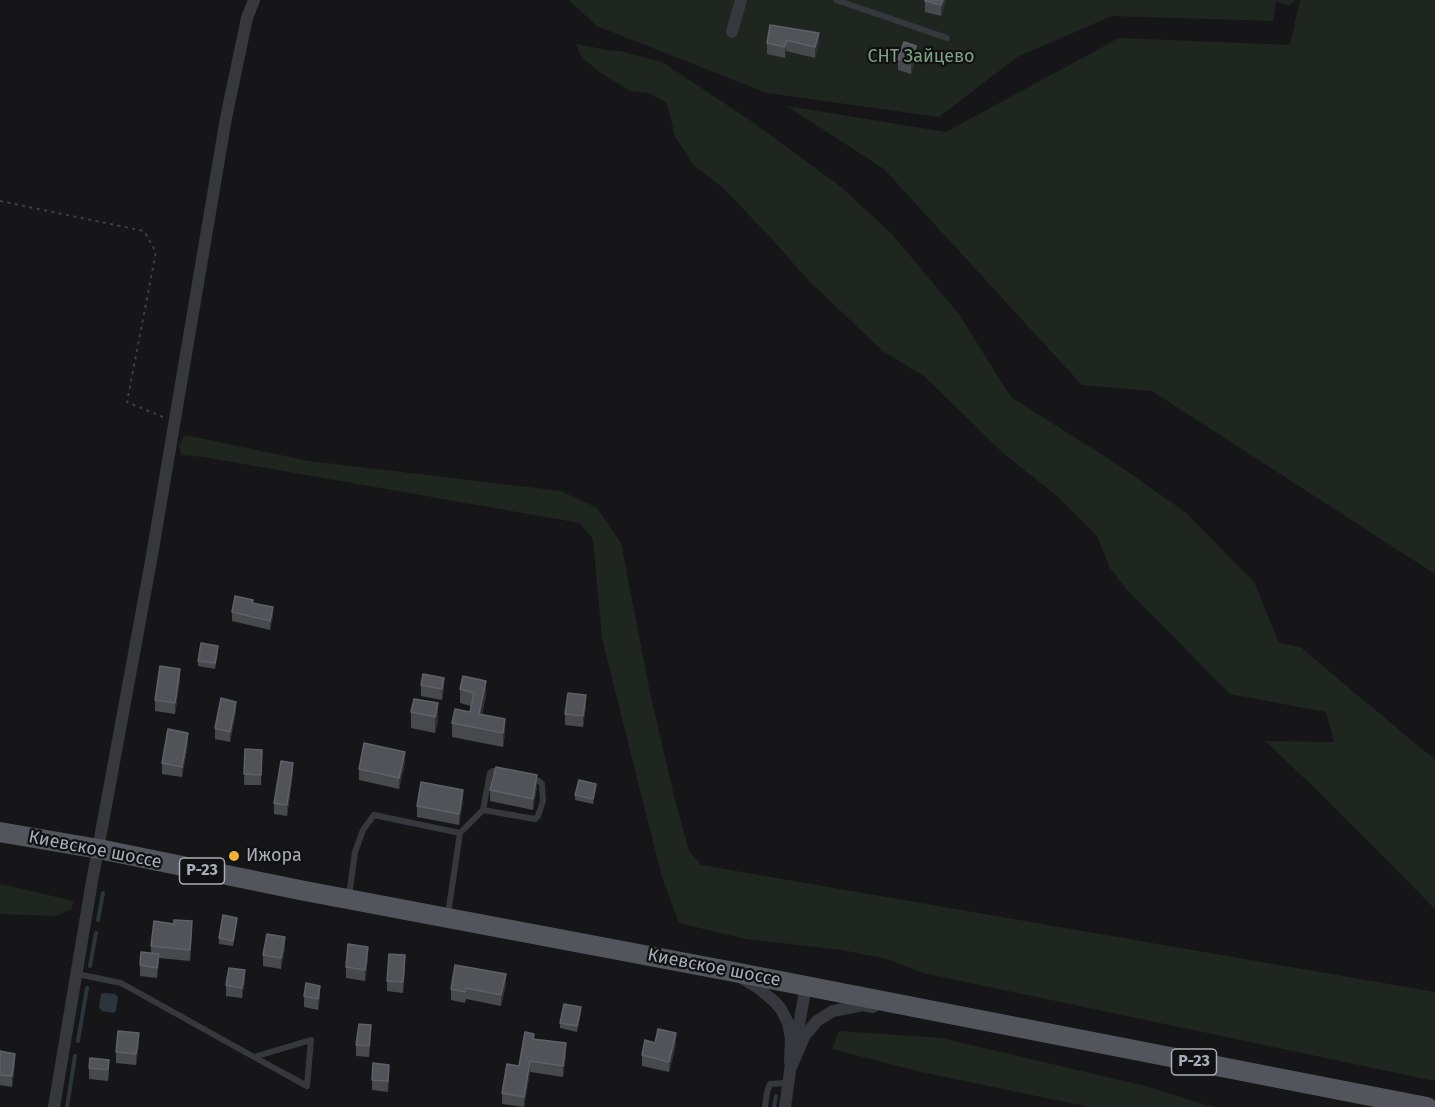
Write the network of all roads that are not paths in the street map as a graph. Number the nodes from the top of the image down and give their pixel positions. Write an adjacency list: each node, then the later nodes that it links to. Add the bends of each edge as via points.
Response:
1 (254, 0): 11 (street, via 226,117)
2 (741, 0): 4 (street)
3 (836, 0): 5 (lane)
4 (732, 32)
5 (947, 38)
6 (504, 774): 8 (lane, via 490,773)
7 (528, 778): 8 (lane, via 542,784 543,801 535,819)
8 (483, 810): 10 (lane)
9 (0, 832): 11 (main road, Киевское шоссе / Р-23)
10 (460, 833): 12 (lane, via 374,815 355,852); 13 (lane)
11 (99, 849): 12 (main road, Киевское шоссе / Р-23); 15 (street)
12 (349, 899): 13 (main road, Киевское шоссе / Р-23)
13 (447, 917): 14 (main road, Киевское шоссе / Р-23)
14 (729, 971): 16 (main road, Киевское шоссе / Р-23); 19 (street, via 757,987 781,1010 788,1023)
15 (77, 974): 18 (lane, via 121,983); 21 (street)
16 (806, 986): 17 (main road, Киевское шоссе / Р-23); 19 (street)
17 (984, 1020): 19 (street, via 939,1020 863,1005 833,1011 805,1035); 24 (main road, Киевское шоссе / Р-23)
18 (254, 1057): 18 (lane, via 265,1063 307,1086 311,1040)
19 (790, 1070): 20 (street)
20 (789, 1083): 22 (lane, via 770,1084); 23 (street)
21 (54, 1107)
22 (765, 1107)
23 (785, 1107)
24 (1427, 1107)

